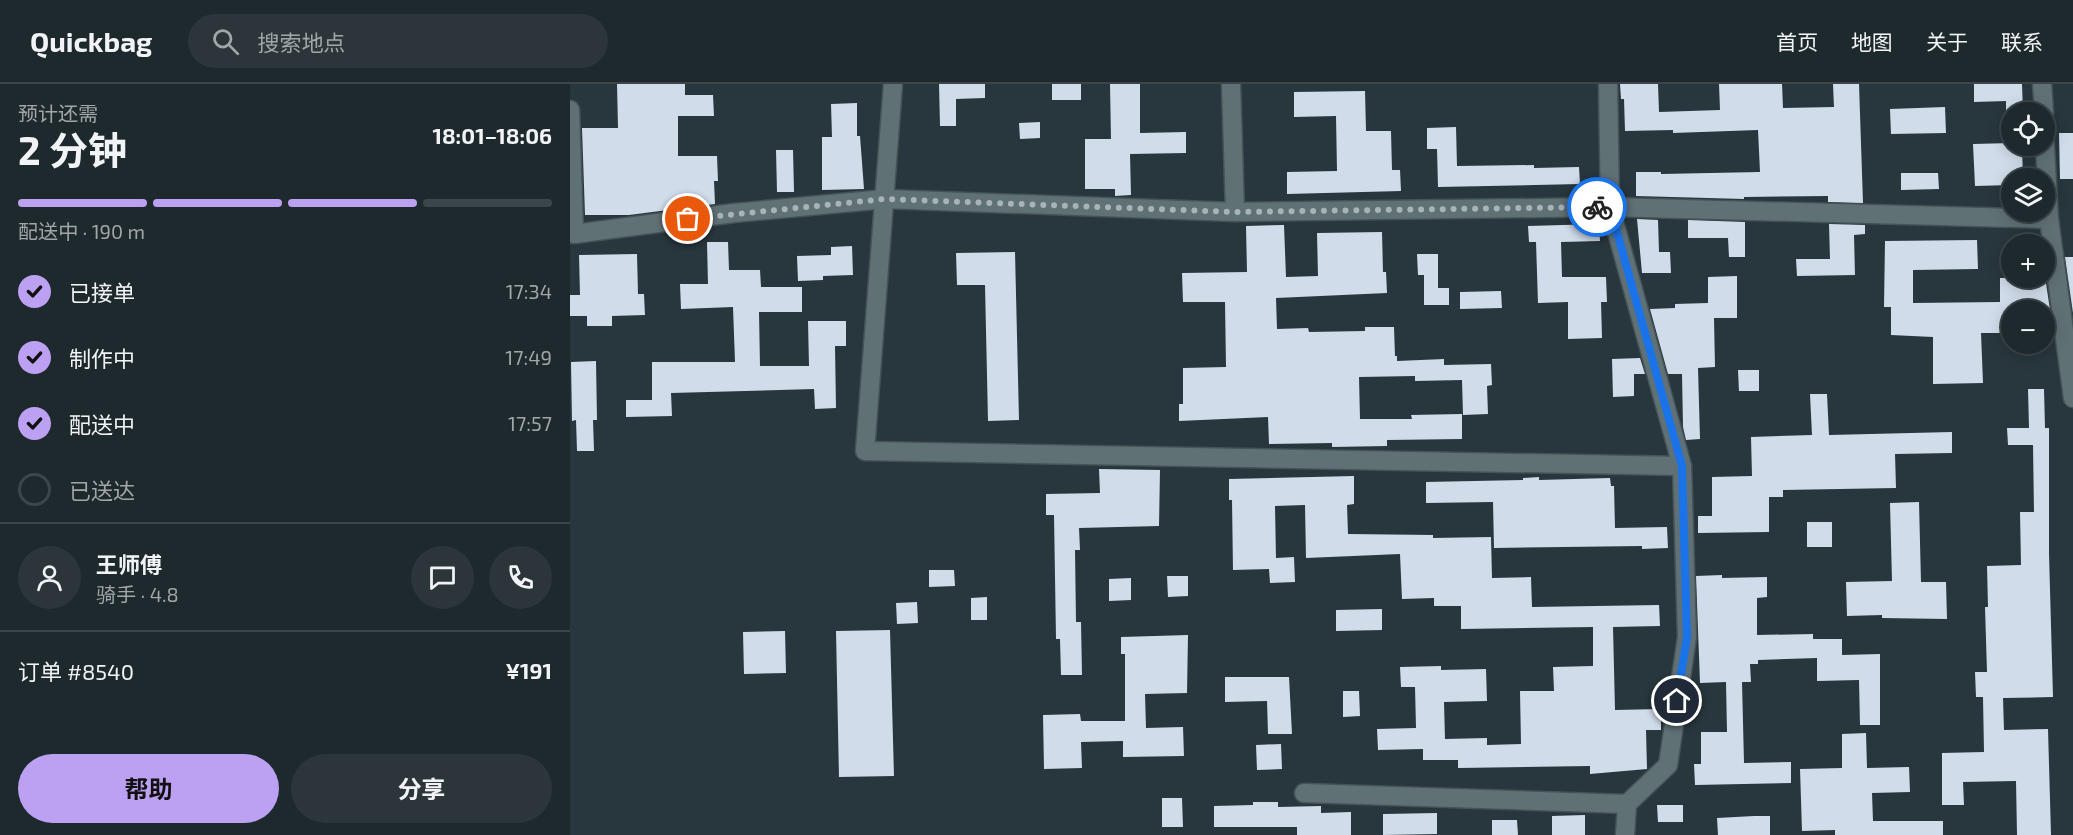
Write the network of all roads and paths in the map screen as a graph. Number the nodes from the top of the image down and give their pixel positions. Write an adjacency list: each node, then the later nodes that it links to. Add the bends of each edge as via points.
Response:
1 (893, 84): 7 (street)
2 (1231, 84): 9 (street)
3 (1608, 84): 8 (street)
4 (2042, 84): 5 (street)
5 (2043, 102)
6 (570, 110): 7 (street, via 574,234)
7 (885, 199): 9 (street); 13 (street, via 865,451)
8 (1610, 207): 9 (street); 10 (street); 13 (street)
9 (1234, 212)
10 (2001, 218)
11 (2049, 222): 12 (street)
12 (2073, 398)
13 (1682, 466): 15 (street, via 1687,637 1668,765)
14 (1304, 793): 15 (street)
15 (1627, 804): 16 (street)
16 (1625, 835)

